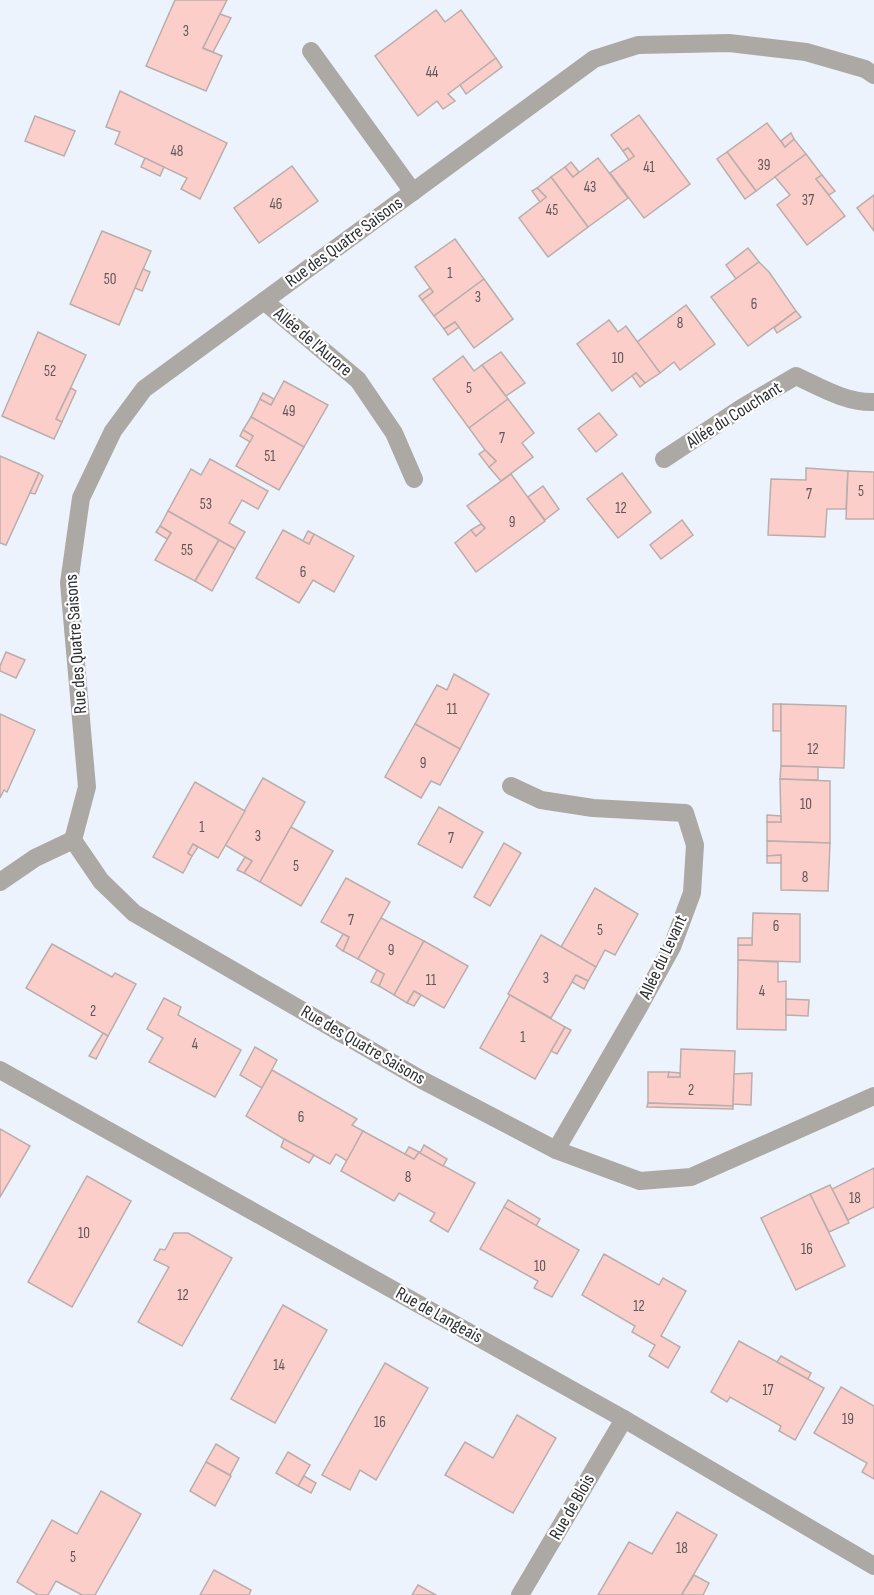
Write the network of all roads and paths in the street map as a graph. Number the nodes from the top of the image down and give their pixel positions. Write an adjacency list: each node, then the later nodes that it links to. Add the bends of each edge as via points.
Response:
1 (311, 51): 3 (street)
2 (874, 75): 3 (street, Rue des Quatre Saisons, via 806,52 729,43 638,45 594,59)
3 (413, 192): 4 (street, Rue des Quatre Saisons)
4 (264, 301): 7 (street, Allée de l'Aurore, via 358,380 393,433); 9 (street, Rue des Quatre Saisons, via 144,389 112,431 81,498 69,583 87,787)
5 (874, 402): 6 (street, Allée du Couchant, via 837,395 796,376)
6 (664, 459)
7 (414, 479)
8 (511, 786): 13 (street, Allée du Levant, via 541,800 593,808 685,813 695,845 692,893 672,947)
9 (73, 840): 10 (street, via 35,858); 13 (street, Rue des Quatre Saisons, via 101,881 135,913 422,1080)
10 (0, 882)
11 (0, 1070): 14 (street, Rue de Langeais)
12 (874, 1096): 13 (street, Rue des Quatre Saisons, via 691,1178 640,1181)
13 (556, 1150)
14 (624, 1419): 15 (street, Rue de Langeais); 16 (street, Rue de Blois)
15 (874, 1566)
16 (520, 1595)

